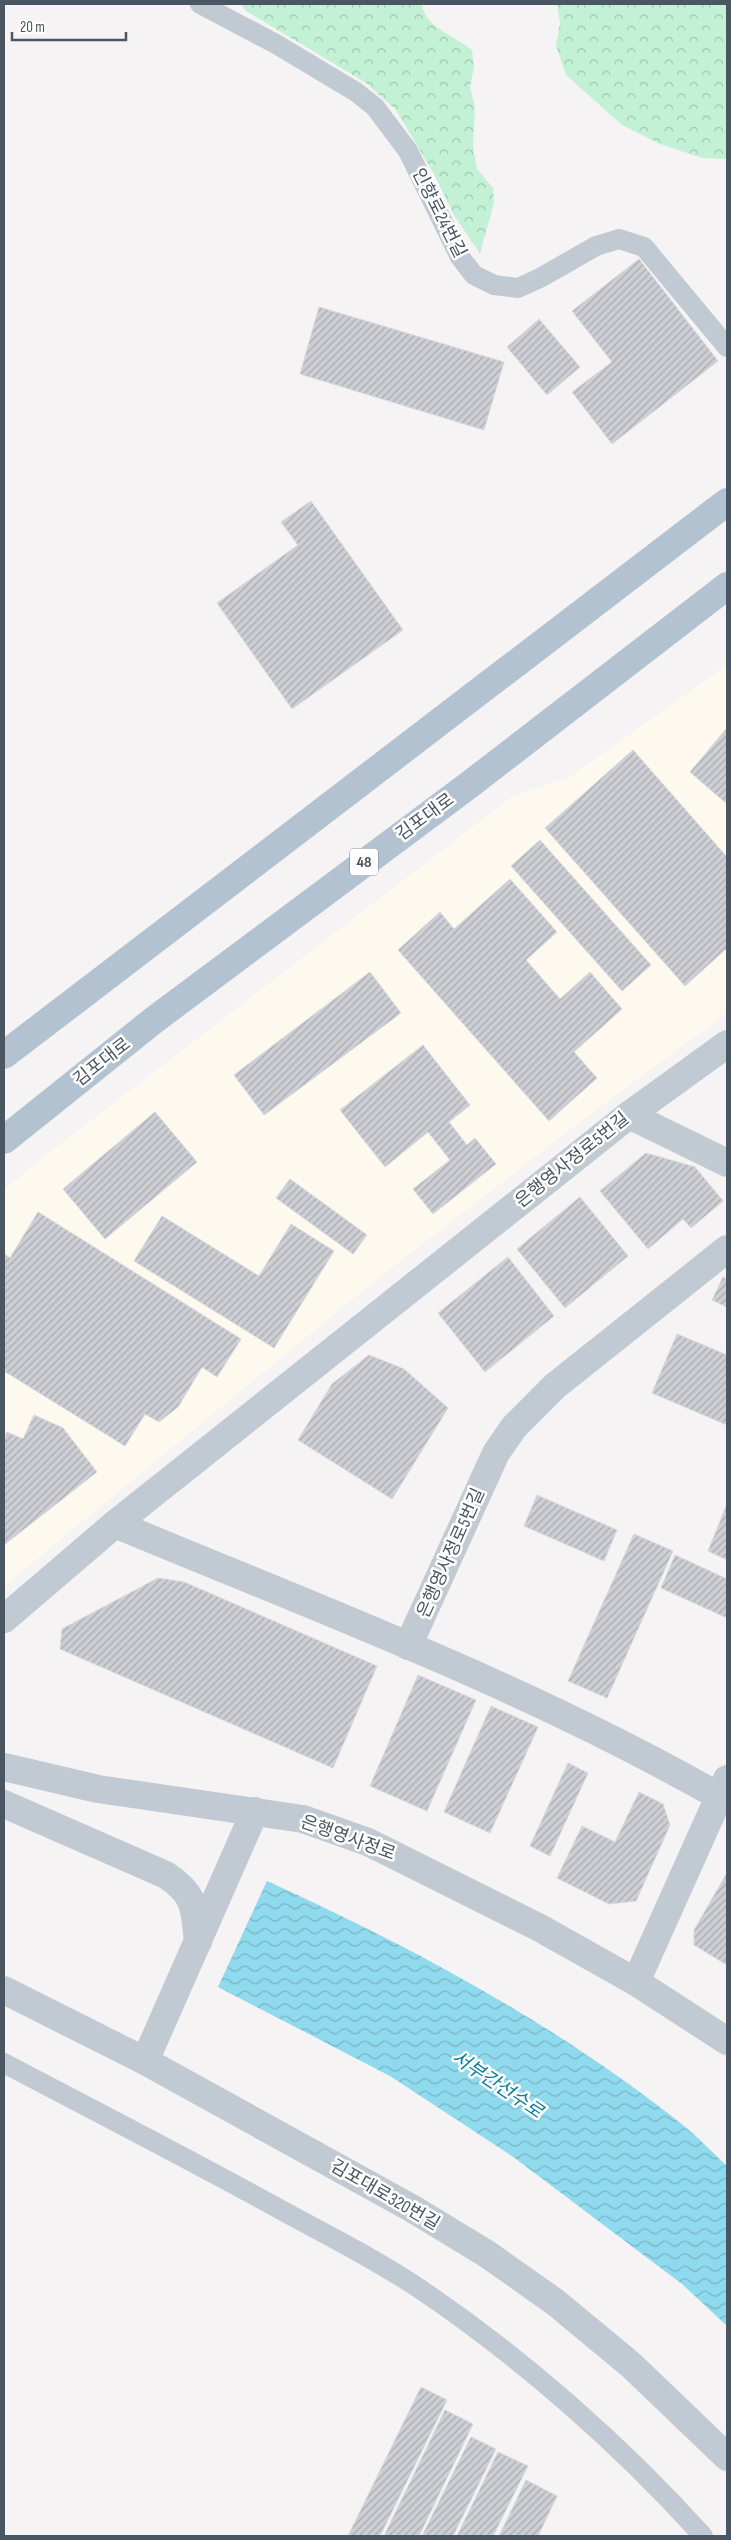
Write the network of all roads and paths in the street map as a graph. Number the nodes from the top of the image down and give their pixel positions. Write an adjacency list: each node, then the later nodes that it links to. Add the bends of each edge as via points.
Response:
1 (200, 4): 2 (lane, 인향로24번길, via 291,52 375,107 408,151 460,257 474,275 494,285 518,288 596,246 619,239 644,247)
2 (727, 347)
3 (727, 502): 6 (main road)
4 (727, 586): 8 (main road, 김포대로 / 48, via 469,785 154,1020)
5 (727, 1044): 7 (street, 은행영사정로5번길)
6 (4, 1055)
7 (628, 1115): 9 (street); 11 (street, 은행영사정로5번길)
8 (4, 1140)
9 (727, 1163)
10 (727, 1250): 13 (street, 은행영사정로5번길, via 556,1386 514,1427 496,1453)
11 (115, 1524): 12 (street, 은행영사정로5번길); 13 (street)
12 (4, 1619)
13 (408, 1646): 15 (street)
14 (4, 1767): 17 (street, 은행영사정로, via 98,1790)
15 (725, 1792): 19 (street)
16 (4, 1804): 18 (street, via 166,1875 181,1885 191,1897)
17 (255, 1811): 18 (street); 19 (street, 은행영사정로, via 302,1819 368,1842 523,1919)
18 (198, 1943): 22 (street)
19 (636, 1982): 21 (street, 은행영사정로)
20 (4, 1990): 22 (street, 김포대로320번길)
21 (727, 2040)
22 (145, 2061): 24 (street, 김포대로320번길, via 413,2209 487,2254 555,2302 631,2365)
23 (4, 2063): 25 (lane, via 248,2192 419,2289 545,2386 620,2452)
24 (727, 2457)
25 (703, 2536)

